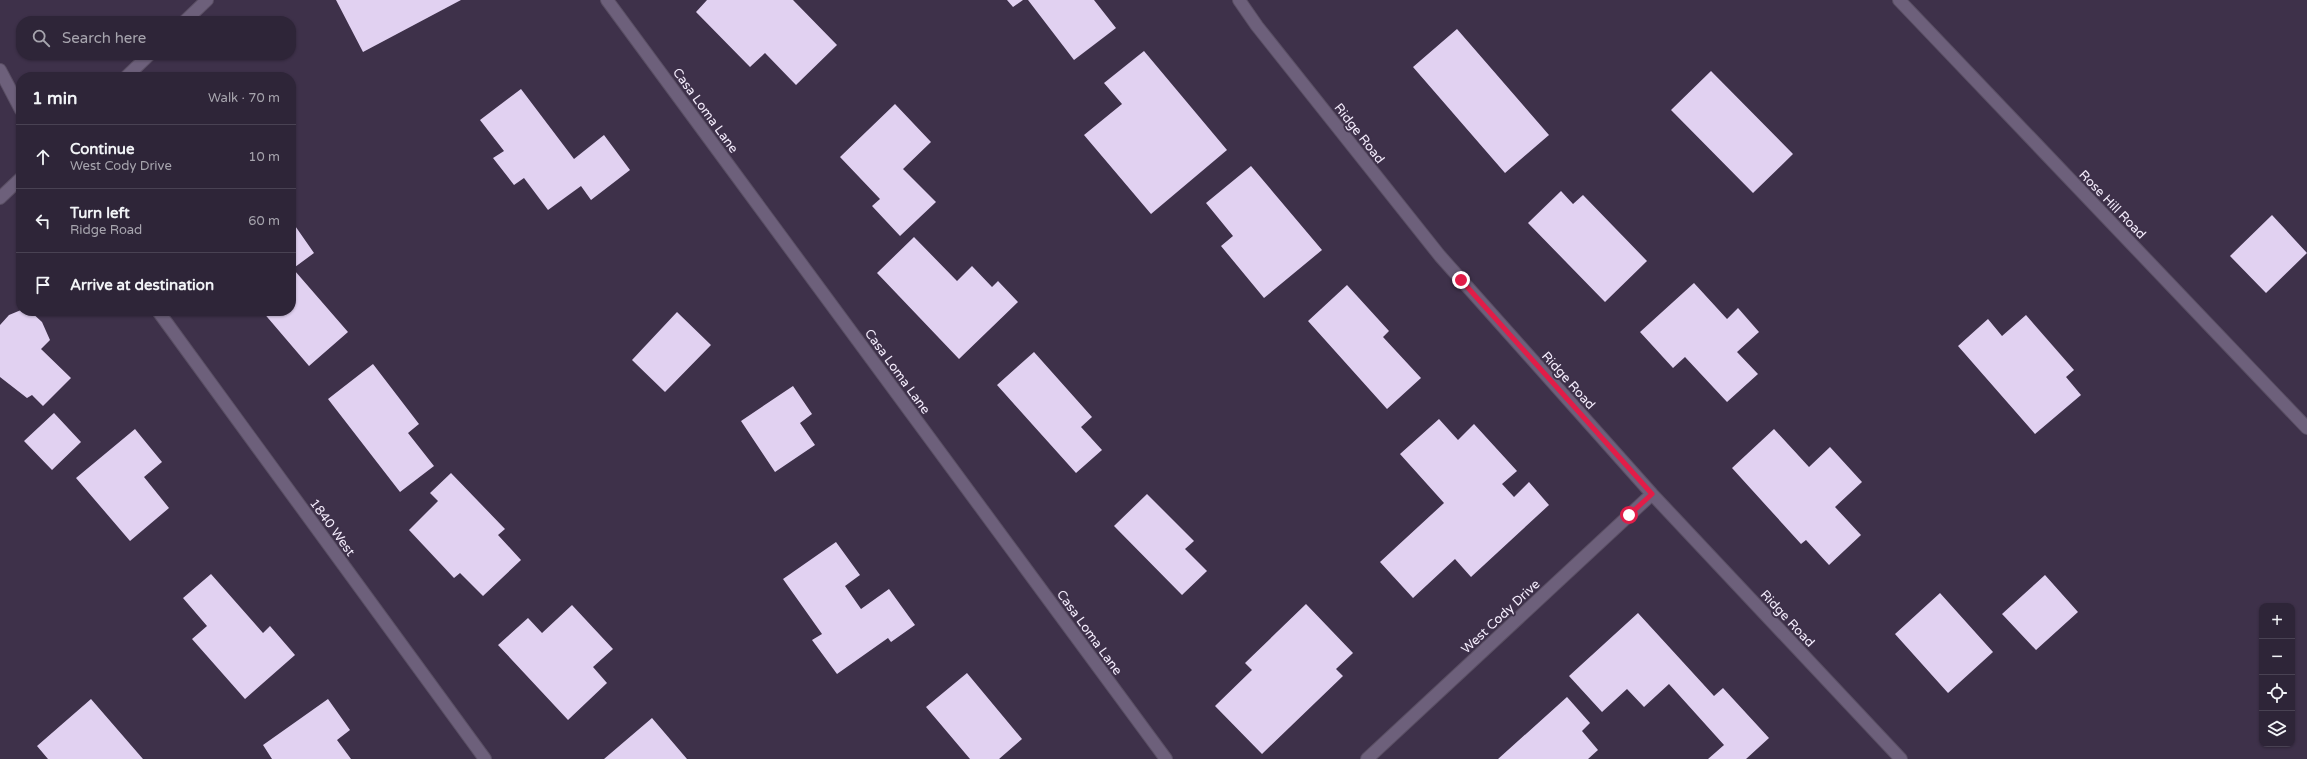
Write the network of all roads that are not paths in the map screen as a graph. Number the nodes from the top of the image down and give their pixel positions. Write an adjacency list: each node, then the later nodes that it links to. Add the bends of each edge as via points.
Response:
1 (206, 0): 5 (street)
2 (607, 0): 16 (street, Casa Loma Lane)
3 (1239, 0): 14 (street, Ridge Road, via 1440,256)
4 (1899, 0): 13 (street, Rose Hill Road)
5 (189, 16)
6 (144, 60): 8 (street)
7 (0, 70): 9 (street)
8 (131, 72)
9 (16, 100)
10 (16, 183): 11 (street)
11 (0, 198)
12 (162, 316): 15 (street, 1840 West)
13 (2307, 428)
14 (1652, 494): 17 (street, West Cody Drive); 18 (street, Ridge Road)
15 (485, 759)
16 (1166, 759)
17 (1367, 759)
18 (1901, 759)

